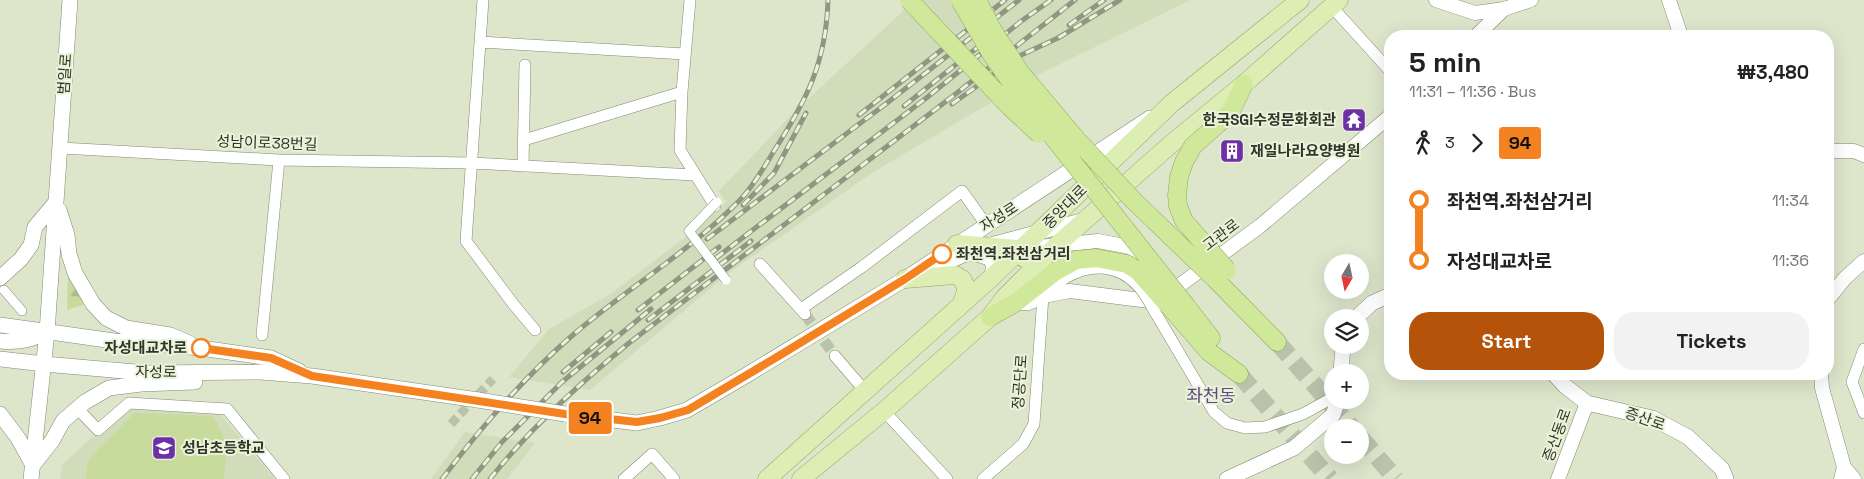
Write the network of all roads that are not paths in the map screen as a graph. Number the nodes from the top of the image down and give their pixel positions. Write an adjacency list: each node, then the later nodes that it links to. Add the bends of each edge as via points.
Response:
1 (70, 0): 24 (main road, 범일로)
2 (483, 0): 15 (street)
3 (690, 0): 16 (street)
4 (908, 0): 30 (highway, bridge, via 1010,106)
5 (960, 0): 30 (highway, bridge, via 992,55)
6 (977, 0): 45 (highway, bridge, via 1020,72 1078,141 1134,201)
7 (1300, 0): 21 (main road, 중앙대로)
8 (1436, 0): 12 (street, via 1475,13)
9 (1531, 0): 12 (street)
10 (1669, 0): 14 (street)
11 (1336, 3): 17 (street); 19 (main road, 중앙대로)
12 (1504, 9): 13 (street)
13 (1482, 30)
14 (1679, 30)
15 (480, 42): 16 (street); 28 (street)
16 (685, 54): 20 (street)
17 (1384, 63)
18 (525, 64): 23 (street)
19 (1244, 84): 34 (main road, 중앙대로); 45 (highway, bridge, via 1230,111 1193,146 1179,177 1178,206 1184,221)
20 (682, 92): 23 (street); 31 (street, via 680,150)
21 (1172, 103): 35 (main road, 자성로); 36 (main road, 중앙대로)
22 (1384, 121): 50 (street, 고관로, via 1260,226)
23 (524, 140): 29 (street)
24 (61, 148): 27 (street, 성남이로38번길); 32 (main road, 범일로)
25 (1834, 151): 26 (street, via 1854,151)
26 (1864, 155)
27 (278, 160): 28 (street, 성남이로38번길); 63 (street)
28 (472, 164): 29 (street, 성남이로38번길); 61 (street, via 466,241)
29 (523, 166): 31 (street, 성남이로38번길)
30 (1081, 173): 58 (highway, bridge)
31 (694, 175): 33 (street)
32 (56, 202): 49 (main road, via 35,227 31,245); 62 (main road, 범일로); 66 (main road, via 75,273 93,304 106,318 126,328 170,335)
33 (716, 204): 48 (street, bridge, via 689,231)
34 (1085, 220): 36 (main road); 37 (main road, 중앙대로)
35 (987, 226): 39 (main road, 자성로); 42 (street, via 962,191 803,311)
36 (1039, 232): 38 (main road); 40 (main road, 중앙대로)
37 (1058, 245): 40 (street); 44 (main road, 중앙대로); 50 (street, via 1098,241 1130,247)
38 (983, 247): 39 (main road); 40 (main road)
39 (960, 249): 46 (main road, via 990,258 994,266); 47 (main road, 자성로)
40 (1019, 250): 44 (main road, via 1025,260); 46 (main road, 중앙대로)
41 (1864, 261): 51 (street)
42 (760, 264)
43 (1061, 274): 52 (street); 54 (highway); 58 (highway, bridge, via 1076,260 1096,258 1127,264); 77 (street, bridge, via 1098,267 1122,273 1140,288 1214,412 1227,424 1245,428 1266,427)
44 (1026, 275): 59 (main road, 중앙대로)
45 (1222, 275): 64 (highway)
46 (991, 278): 55 (main road, 중앙대로)
47 (905, 279): 55 (main road, via 955,275 962,279 967,289); 73 (main road, 자성로, bridge, via 688,410 637,422)
48 (726, 280)
49 (2, 284): 57 (street)
50 (1184, 284): 52 (street, 고관로, via 1157,302 1070,291)
51 (1834, 292)
52 (1042, 296): 54 (street, via 1029,303); 93 (street, 정공단로, via 1034,424 1023,444)
53 (1384, 298): 56 (main road)
54 (1015, 304): 59 (highway)
55 (961, 305): 76 (main road, 중앙대로)
56 (1366, 309)
57 (22, 311)
58 (1182, 311): 72 (highway)
59 (990, 317): 81 (main road, 중앙대로)
60 (0, 325): 62 (main road, 자성로)
61 (535, 330)
62 (47, 332): 65 (main road, 자성로, via 15,343); 66 (main road, 자성로); 70 (main road, 범일로)
63 (262, 335)
64 (1272, 337)
65 (0, 341)
66 (201, 348): 73 (main road, 자성로, via 271,358)
67 (1864, 349): 82 (street, via 1852,382)
68 (835, 356): 76 (street)
69 (0, 359): 70 (main road, 자성로)
70 (44, 364): 71 (main road, 자성로, via 147,373); 85 (main road)
71 (260, 372): 73 (main road, 자성로); 79 (main road, via 216,380 109,388)
72 (1239, 374)
73 (312, 376)
74 (1560, 380): 78 (main road, 증산로)
75 (1821, 380): 86 (street)
76 (865, 391): 84 (main road, 중앙대로)
77 (1324, 402)
78 (1587, 403): 95 (street, 증산동로); 96 (main road, 증산로, via 1652,418 1688,437 1722,469)
79 (77, 408): 85 (main road, via 64,421); 88 (street, via 98,430 129,403 227,409)
80 (1334, 409): 94 (main road, via 1294,448)
81 (884, 411): 87 (main road, 중앙대로); 92 (street)
82 (1864, 413)
83 (0, 414): 85 (main road, via 18,438)
84 (829, 423): 87 (main road, via 857,412 861,417 824,452); 91 (main road, 중앙대로)
85 (32, 472)
86 (1842, 473): 97 (street)
87 (807, 474)
88 (284, 479)
89 (624, 479): 90 (street, via 652,454)
90 (674, 479)
91 (767, 479)
92 (946, 479)
93 (984, 479)
94 (1227, 479)
95 (1558, 479)
96 (1726, 479)
97 (1854, 479)

